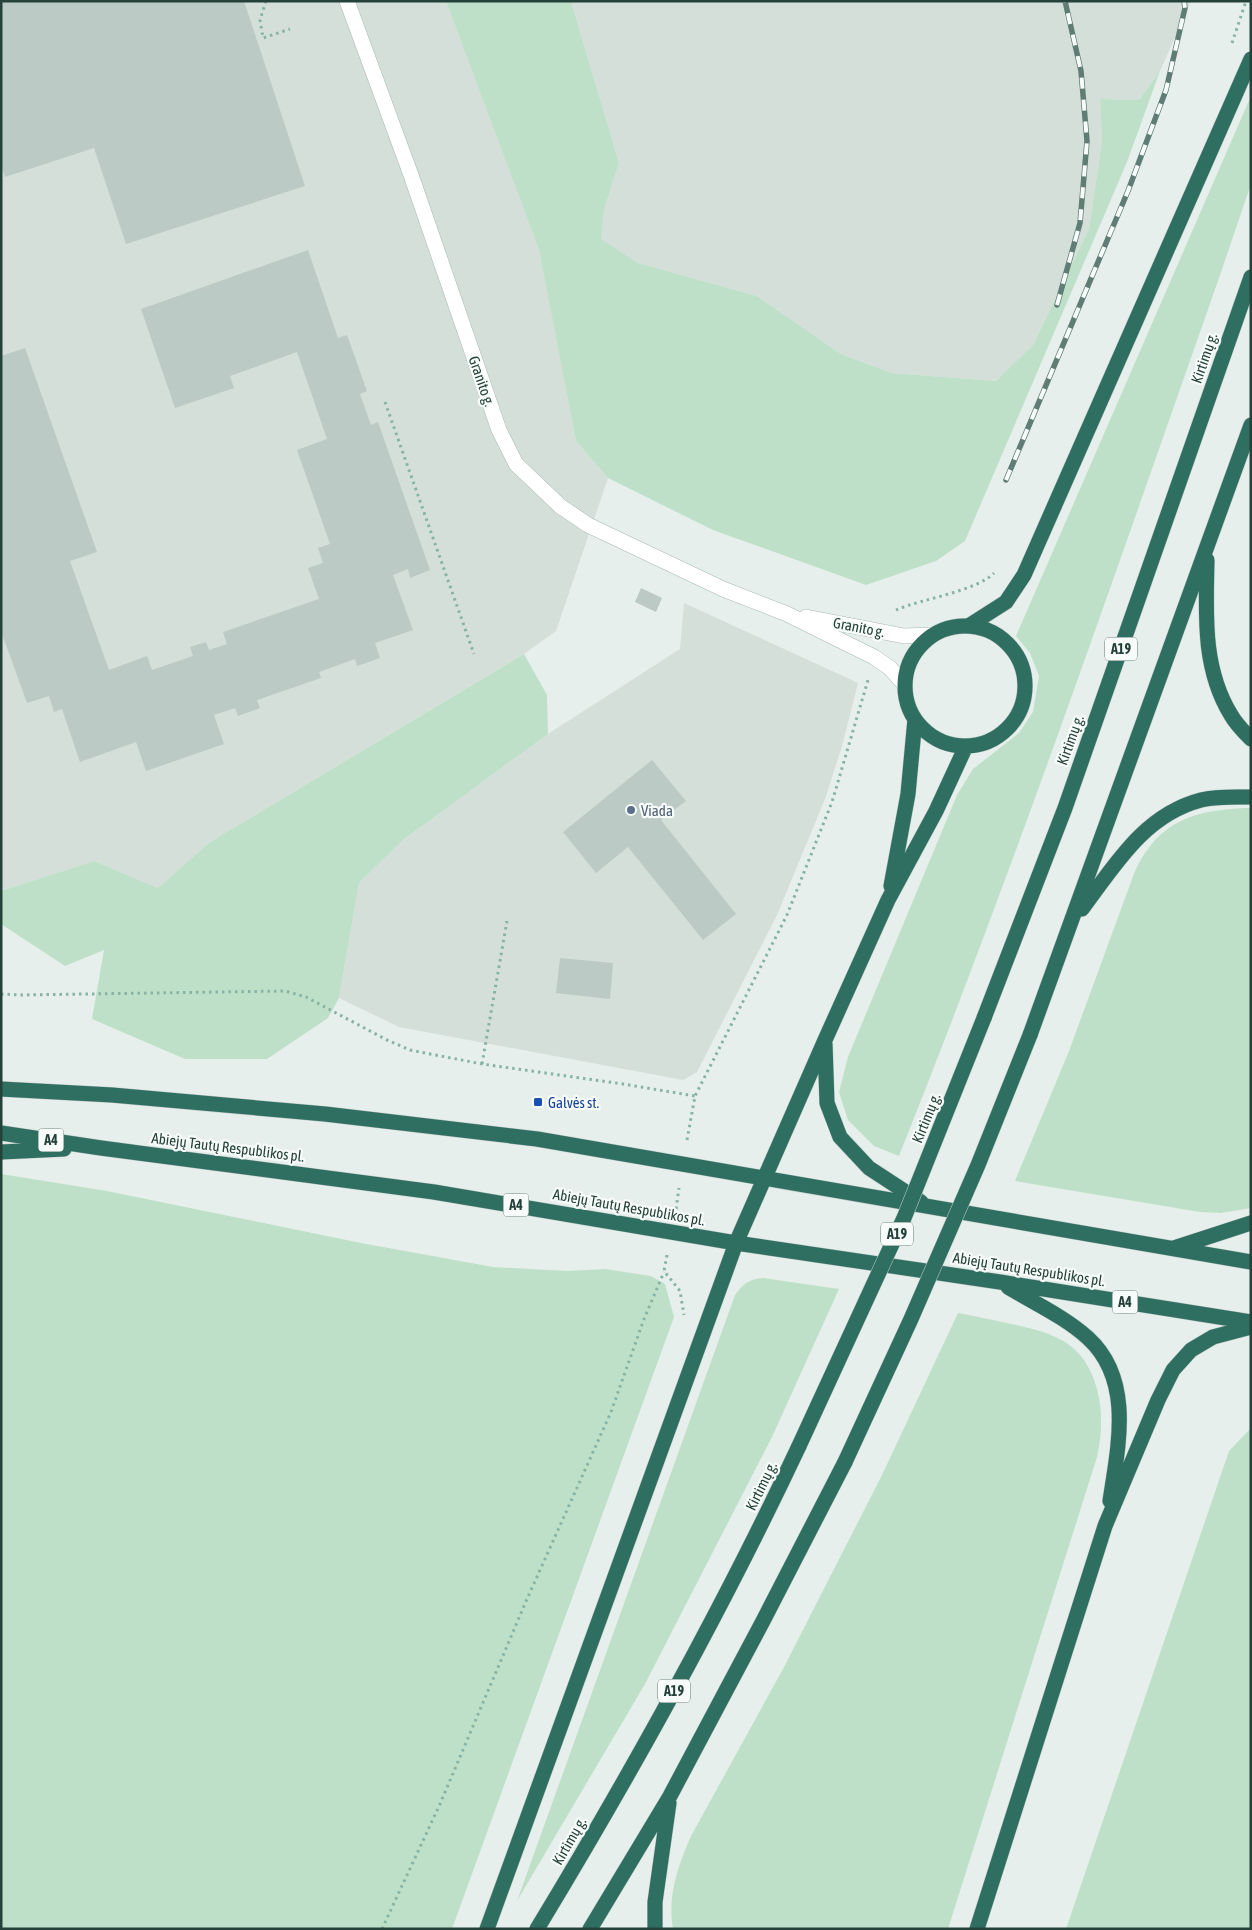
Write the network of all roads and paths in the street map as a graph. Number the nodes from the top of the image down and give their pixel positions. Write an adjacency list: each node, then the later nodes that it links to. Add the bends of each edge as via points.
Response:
1 (266, 1): 4 (path, via 260,20 263,38)
2 (347, 1): 12 (street, Granito g., via 499,430 516,464 560,506 588,525 723,589)
3 (1246, 1): 5 (path)
4 (290, 29)
5 (1229, 50)
6 (1251, 59): 13 (highway, via 1024,575 1006,602)
7 (1251, 276): 51 (highway, Kirtimų g. / A19, bridge, via 1064,808 904,1218 763,1522 636,1760)
8 (384, 402): 16 (path)
9 (1251, 425): 10 (highway)
10 (1206, 549): 20 (highway, via 1208,653 1217,686 1231,716); 25 (highway)
11 (996, 571): 14 (path, via 974,586 895,610)
12 (787, 614): 14 (street, Granito g.); 17 (street, Granito g.)
13 (970, 625): 15 (highway, via 950,627); 21 (highway, via 992,632 1010,645 1022,665 1025,688 1020,710 1008,729 988,741)
14 (884, 632): 15 (street, Granito g., via 904,636)
15 (932, 635): 18 (highway, via 917,648)
16 (474, 654)
17 (874, 657): 18 (street, Granito g., via 890,668); 30 (path, via 832,802 787,915)
18 (904, 684): 19 (highway, via 907,702)
19 (915, 719): 21 (highway, via 943,742); 23 (highway, via 908,794)
20 (1251, 739)
21 (966, 746): 23 (highway, via 936,811)
22 (1251, 797): 25 (highway, via 1201,800 1176,809 1151,824 1127,848)
23 (888, 900): 27 (highway)
24 (507, 921): 28 (path)
25 (1072, 922): 48 (highway, bridge, via 1030,1036 911,1319 844,1462)
26 (1, 994): 28 (path, via 285,991 306,997 410,1050)
27 (824, 1040): 35 (highway); 36 (highway, via 826,1103 840,1137 869,1168)
28 (482, 1064): 30 (path)
29 (1, 1089): 34 (highway, via 112,1095 326,1114 537,1139)
30 (695, 1096): 34 (path)
31 (1, 1133): 32 (highway, Abiejų Tautų Respublikos pl. / A4)
32 (101, 1148): 33 (highway); 38 (highway, Abiejų Tautų Respublikos pl. / A4, via 434,1192)
33 (1, 1152)
34 (684, 1164): 35 (highway); 38 (path)
35 (764, 1177): 36 (highway); 39 (highway)
36 (928, 1206): 40 (highway)
37 (1251, 1223): 40 (highway)
38 (672, 1232): 39 (highway, Abiejų Tautų Respublikos pl. / A4); 42 (path)
39 (736, 1243): 43 (highway, Abiejų Tautų Respublikos pl. / A4); 50 (highway)
40 (1172, 1248): 41 (highway)
41 (1251, 1262)
42 (664, 1271): 44 (path, via 680,1291); 49 (path, via 611,1412)
43 (1000, 1282): 45 (highway, Abiejų Tautų Respublikos pl. / A4); 47 (highway, via 1072,1325 1089,1339 1114,1380 1120,1411 1119,1436)
44 (684, 1316)
45 (1251, 1322)
46 (1251, 1327): 47 (highway, via 1214,1337 1191,1350 1173,1370)
47 (1106, 1526): 54 (highway)
48 (670, 1796): 52 (highway); 53 (highway, via 655,1902)
49 (382, 1929)
50 (487, 1929)
51 (537, 1929)
52 (590, 1929)
53 (655, 1929)
54 (978, 1929)

